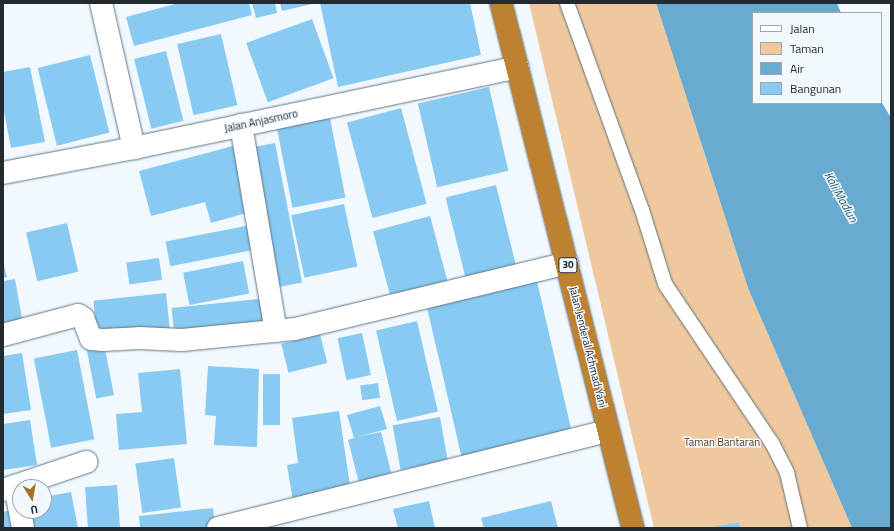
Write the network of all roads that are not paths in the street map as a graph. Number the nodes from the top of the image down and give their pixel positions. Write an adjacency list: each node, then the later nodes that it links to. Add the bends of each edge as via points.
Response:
1 (101, 3): 6 (street)
2 (501, 3): 4 (highway, Jalan Jenderal Achmad Yani / 30)
3 (567, 3): 17 (lane, via 642,210 665,284 772,443 787,473)
4 (518, 67): 5 (street, Jalan Anjasmoro); 8 (highway, Jalan Jenderal Achmad Yani / 30)
5 (242, 125): 6 (street, Jalan Anjasmoro); 9 (street)
6 (134, 148): 7 (street, Jalan Anjasmoro)
7 (3, 173)
8 (567, 263): 9 (street, via 295,329); 11 (highway, Jalan Jenderal Achmad Yani / 30)
9 (276, 331): 10 (street, via 182,340 97,340 91,339 83,318 78,315)
10 (3, 335)
11 (608, 431): 15 (street); 16 (highway, Jalan Jenderal Achmad Yani / 30)
12 (86, 462): 13 (street)
13 (9, 488): 14 (street)
14 (23, 528)
15 (218, 528)
16 (634, 528)
17 (800, 528)

